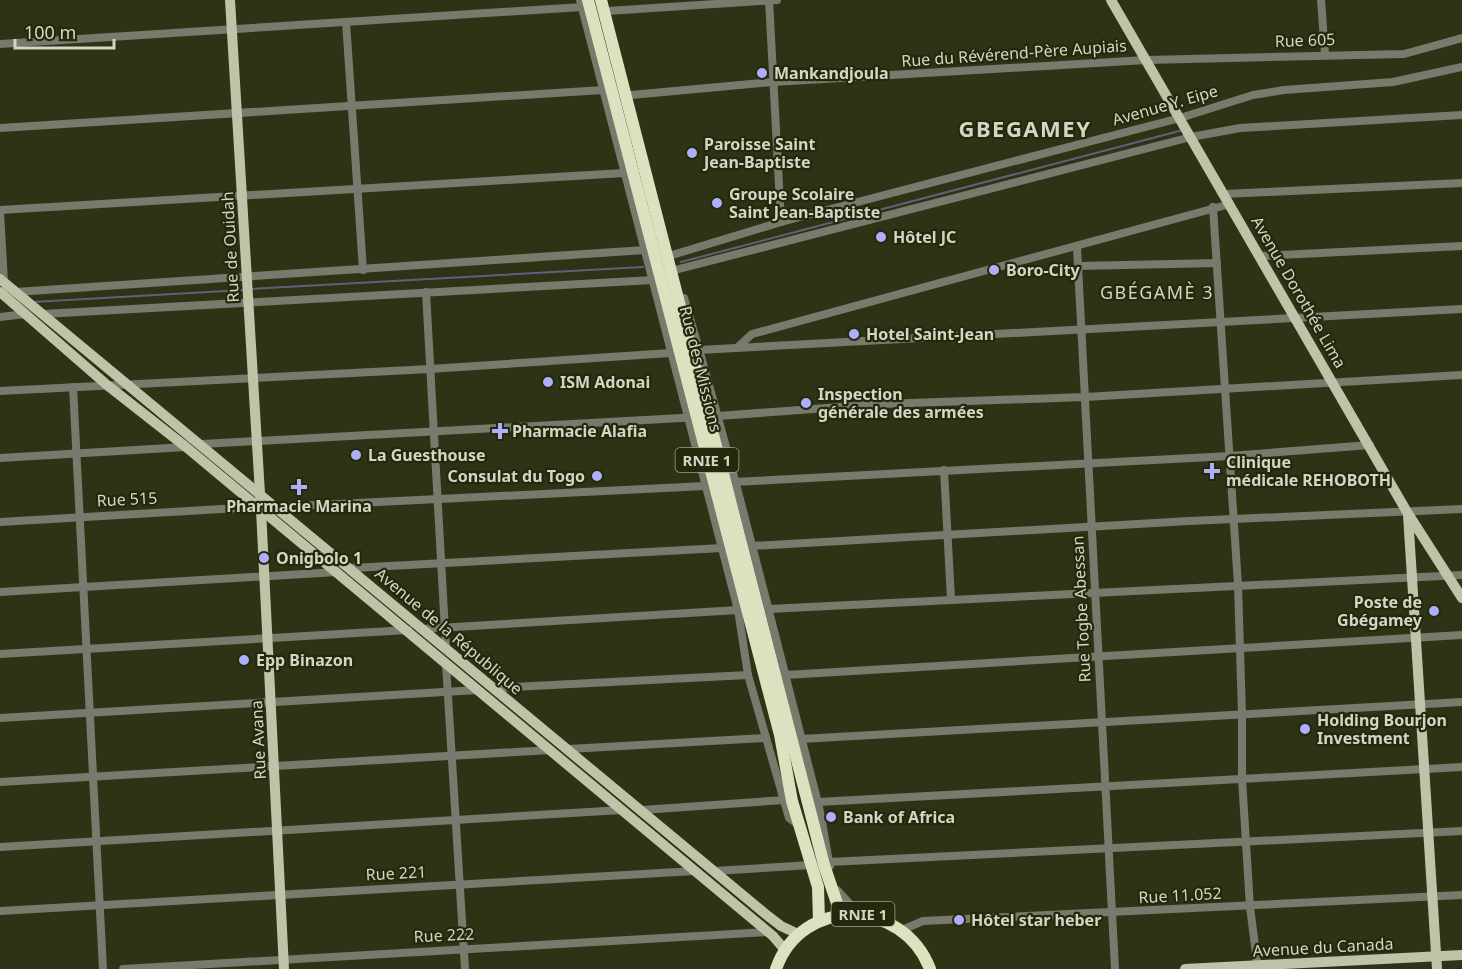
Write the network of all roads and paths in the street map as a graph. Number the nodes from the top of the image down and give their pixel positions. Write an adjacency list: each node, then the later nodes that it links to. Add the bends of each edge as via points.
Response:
1 (230, 0): 9 (main road, Rue de Ouidah)
2 (769, 0): 3 (street); 7 (street); 15 (street)
3 (777, 0)
4 (1111, 0): 13 (main road, Avenue Dorothée Lima)
5 (1321, 0): 12 (street)
6 (583, 2): 8 (street); 16 (street); 69 (highway, Rue des Missions / RNIE 1)
7 (604, 4): 17 (street); 69 (highway, Rue des Missions / RNIE 1)
8 (346, 22): 9 (street); 18 (street)
9 (232, 29): 11 (street); 19 (main road, Rue de Ouidah)
10 (1462, 38): 12 (street, Rue 605, via 1404,54)
11 (0, 44)
12 (1325, 54): 13 (street, Rue 605)
13 (1146, 60): 15 (street, Rue du Révérend-Père Aupiais); 21 (main road, Avenue Dorothée Lima)
14 (1462, 67): 21 (street, Avenue Y. Eipe, via 1393,82 1268,92)
15 (773, 82): 17 (street, Rue du Révérend-Père Aupiais); 32 (street)
16 (603, 90): 18 (street); 24 (street)
17 (632, 95): 36 (street)
18 (350, 106): 19 (street); 26 (street)
19 (237, 113): 22 (street); 28 (main road, Rue de Ouidah)
20 (1462, 115): 23 (street, via 1240,128)
21 (1180, 118): 23 (main road, Avenue Dorothée Lima); 32 (street, Avenue Y. Eipe)
22 (0, 128)
23 (1191, 137): 27 (main road, Avenue Dorothée Lima); 41 (street)
24 (624, 173): 26 (street); 35 (street)
25 (1462, 183): 27 (street)
26 (357, 189): 28 (street); 40 (street)
27 (1224, 194): 29 (main road, Avenue Dorothée Lima)
28 (242, 195): 31 (street); 42 (main road, Rue de Ouidah)
29 (1230, 204): 30 (street); 37 (main road, Avenue Dorothée Lima)
30 (1214, 207): 34 (street); 38 (street)
31 (0, 211): 44 (street)
32 (781, 222): 36 (street, Avenue Y. Eipe)
33 (1462, 246): 37 (street)
34 (1077, 247): 39 (street, Rue Togbe Abessan); 56 (street, via 752,334)
35 (645, 250): 40 (street); 43 (street)
36 (672, 255): 41 (street)
37 (1260, 256): 52 (main road, Avenue Dorothée Lima)
38 (1217, 262): 39 (street); 53 (street)
39 (1078, 266): 55 (street, Rue Togbe Abessan)
40 (363, 270): 42 (street)
41 (675, 270): 57 (street)
42 (247, 278): 45 (street); 47 (main road, Rue de Ouidah)
43 (653, 280): 46 (street); 58 (street)
44 (1, 284): 45 (main road, Avenue de la République); 49 (main road, Avenue de la République)
45 (15, 292): 50 (main road, Avenue de la République)
46 (426, 292): 47 (street); 59 (street)
47 (248, 303): 50 (street); 61 (main road, Rue de Ouidah)
48 (1462, 309): 52 (street)
49 (25, 314): 51 (street); 64 (main road, Avenue de la République)
50 (43, 314): 63 (main road, Avenue de la République)
51 (4, 316): 54 (street)
52 (1296, 317): 53 (street); 62 (main road, Avenue Dorothée Lima)
53 (1220, 321): 55 (street); 66 (street)
54 (0, 326)
55 (1081, 328): 56 (street); 68 (street, Rue Togbe Abessan)
56 (738, 347): 57 (street)
57 (699, 350): 69 (street)
58 (671, 353): 59 (street); 69 (street)
59 (430, 369): 61 (street); 70 (street)
60 (1462, 375): 62 (street)
61 (253, 377): 63 (street); 71 (main road, Rue de Ouidah)
62 (1334, 383): 66 (street); 73 (main road, Avenue Dorothée Lima)
63 (129, 384): 64 (street); 72 (main road, Avenue de la République)
64 (107, 385): 65 (street); 74 (main road, Avenue de la République)
65 (73, 387): 67 (street); 75 (street)
66 (1224, 387): 68 (street); 76 (street)
67 (0, 391)
68 (1085, 397): 69 (street, via 882,404); 78 (street, Rue Togbe Abessan)
69 (703, 417): 70 (street); 80 (street); 81 (street); 151 (highway, Rue des Missions / RNIE 1); 172 (highway, Rue des Missions / RNIE 1, via 824,865)
70 (434, 431): 71 (street); 83 (street)
71 (256, 441): 72 (street); 82 (main road, Rue de Ouidah)
72 (202, 444): 82 (main road, Avenue de la République)
73 (1370, 446): 76 (street); 87 (main road, Avenue Dorothée Lima)
74 (186, 447): 75 (street); 85 (main road, Avenue de la République)
75 (75, 453): 77 (street); 88 (street)
76 (1230, 456): 78 (street); 89 (street)
77 (0, 458)
78 (1088, 462): 79 (street); 91 (street, Rue Togbe Abessan)
79 (944, 470): 80 (street); 92 (street)
80 (734, 482): 93 (street)
81 (705, 486): 83 (street); 94 (street)
82 (260, 493): 84 (main road, Avenue de la République); 85 (main road, Rue de Ouidah)
83 (438, 498): 84 (street); 95 (street)
84 (276, 507): 96 (main road, Avenue de la République)
85 (259, 508): 88 (street, Rue 515); 97 (main road, Avenue de la République); 99 (main road, Rue Avana)
86 (1462, 509): 87 (street)
87 (1407, 512): 89 (street); 100 (main road); 101 (main road, Avenue Dorothée Lima)
88 (80, 517): 90 (street, Rue 515); 103 (street)
89 (1234, 519): 91 (street); 102 (street)
90 (0, 522)
91 (1092, 528): 92 (street); 105 (street, Rue Togbe Abessan)
92 (948, 536): 93 (street); 107 (street)
93 (752, 546): 108 (street)
94 (722, 548): 95 (street); 109 (street)
95 (441, 563): 96 (street); 110 (street)
96 (352, 568): 111 (main road, Avenue de la République)
97 (337, 572): 99 (street); 112 (main road, Avenue de la République)
98 (1462, 575): 101 (street)
99 (264, 576): 103 (street); 114 (main road, Rue Avana)
100 (1412, 576): 101 (street); 102 (street); 115 (main road)
101 (1448, 576): 106 (main road, Avenue Dorothée Lima)
102 (1238, 585): 105 (street); 116 (street)
103 (84, 587): 104 (street); 117 (street)
104 (0, 592)
105 (1095, 592): 107 (street); 120 (street, Rue Togbe Abessan)
106 (1462, 598)
107 (951, 599): 108 (street)
108 (768, 609): 123 (street)
109 (738, 610): 110 (street); 122 (street)
110 (445, 628): 111 (street); 118 (street)
111 (421, 629): 112 (street); 118 (main road, Avenue de la République)
112 (405, 630): 114 (street); 121 (main road, Avenue de la République)
113 (1462, 635): 115 (street)
114 (267, 638): 117 (street); 128 (main road, Rue Avana)
115 (1416, 638): 116 (street); 129 (main road)
116 (1240, 647): 120 (street); 131 (street)
117 (88, 649): 119 (street); 130 (street)
118 (446, 650): 124 (main road, Avenue de la République)
119 (0, 654)
120 (1098, 655): 123 (street); 133 (street, Rue Togbe Abessan)
121 (446, 664): 125 (main road, Avenue de la République); 126 (street)
122 (748, 675): 124 (street); 134 (street)
123 (785, 675): 135 (street)
124 (493, 688): 136 (main road, Avenue de la République)
125 (478, 690): 126 (street); 137 (main road, Avenue de la République)
126 (448, 691): 128 (street); 138 (street)
127 (1462, 702): 129 (street)
128 (271, 703): 130 (street); 139 (main road, Rue Avana)
129 (1420, 705): 131 (street); 141 (main road)
130 (90, 713): 132 (street); 142 (street)
131 (1242, 714): 133 (street); 143 (street)
132 (0, 718)
133 (1102, 722): 135 (street); 145 (street, Rue Togbe Abessan)
134 (766, 738): 136 (street); 146 (street)
135 (801, 739): 147 (street)
136 (569, 749): 149 (main road, Avenue de la République)
137 (551, 750): 138 (street); 148 (main road, Avenue de la République)
138 (452, 756): 139 (street); 150 (street)
139 (274, 766): 142 (street); 152 (main road, Rue Avana)
140 (1462, 767): 141 (street)
141 (1424, 771): 143 (street); 154 (main road)
142 (94, 777): 144 (street); 155 (street)
143 (1242, 779): 145 (street); 156 (street)
144 (0, 782)
145 (1106, 786): 147 (street); 158 (street, Rue Togbe Abessan)
146 (785, 800): 149 (street); 151 (street, via 790,820)
147 (818, 802): 159 (street)
148 (622, 810): 150 (street); 161 (main road, Avenue de la République)
149 (642, 810): 162 (main road, Avenue de la République)
150 (456, 820): 152 (street); 163 (street)
151 (799, 825): 160 (highway, Rue des Missions / RNIE 1)
152 (277, 831): 155 (street); 164 (main road, Rue Avana)
153 (1462, 831): 154 (street)
154 (1428, 832): 156 (street); 166 (main road)
155 (98, 841): 157 (street); 167 (street)
156 (1247, 841): 158 (street); 168 (street)
157 (0, 847)
158 (1109, 848): 159 (street); 171 (street, Rue Togbe Abessan)
159 (829, 862): 170 (street, via 839,895)
160 (811, 865): 162 (street); 173 (highway, Rue des Missions / RNIE 1, via 820,898)
161 (695, 871): 163 (street, Rue 221); 175 (main road, Avenue de la République)
162 (714, 871): 176 (main road, Avenue de la République, via 781,926)
163 (460, 884): 164 (street, Rue 221); 177 (street)
164 (280, 894): 167 (street, Rue 221); 181 (main road, Rue Avana)
165 (1462, 895): 166 (street, Rue 11.052)
166 (1432, 896): 168 (street, Rue 11.052); 180 (main road)
167 (100, 904): 169 (street, Rue 221); 183 (street)
168 (1250, 907): 171 (street, Rue 11.052); 182 (street)
169 (0, 910)
170 (859, 914): 172 (highway, RNIE 1); 174 (highway, RNIE 1)
171 (1112, 914): 174 (street, Rue 11.052, via 923,921); 188 (street, Rue Togbe Abessan)
172 (841, 915): 173 (highway, RNIE 1)
173 (819, 921): 176 (highway, RNIE 1)
174 (902, 930): 187 (highway, RNIE 1, via 920,949)
175 (767, 932): 177 (street, Rue 222); 178 (main road, Avenue de la République)
176 (798, 934): 178 (highway, RNIE 1)
177 (464, 949): 181 (street, Rue 222); 185 (street)
178 (785, 950): 186 (highway, RNIE 1)
179 (1462, 955): 180 (main road, Avenue du Canada)
180 (1436, 957): 182 (main road, Avenue du Canada); 190 (main road)
181 (284, 964): 184 (street, Rue 222)
182 (1258, 967): 189 (main road, Avenue du Canada)
183 (103, 969)
184 (123, 969)
185 (465, 969)
186 (776, 969)
187 (930, 969)
188 (1115, 969)
189 (1185, 969)
190 (1437, 969)

